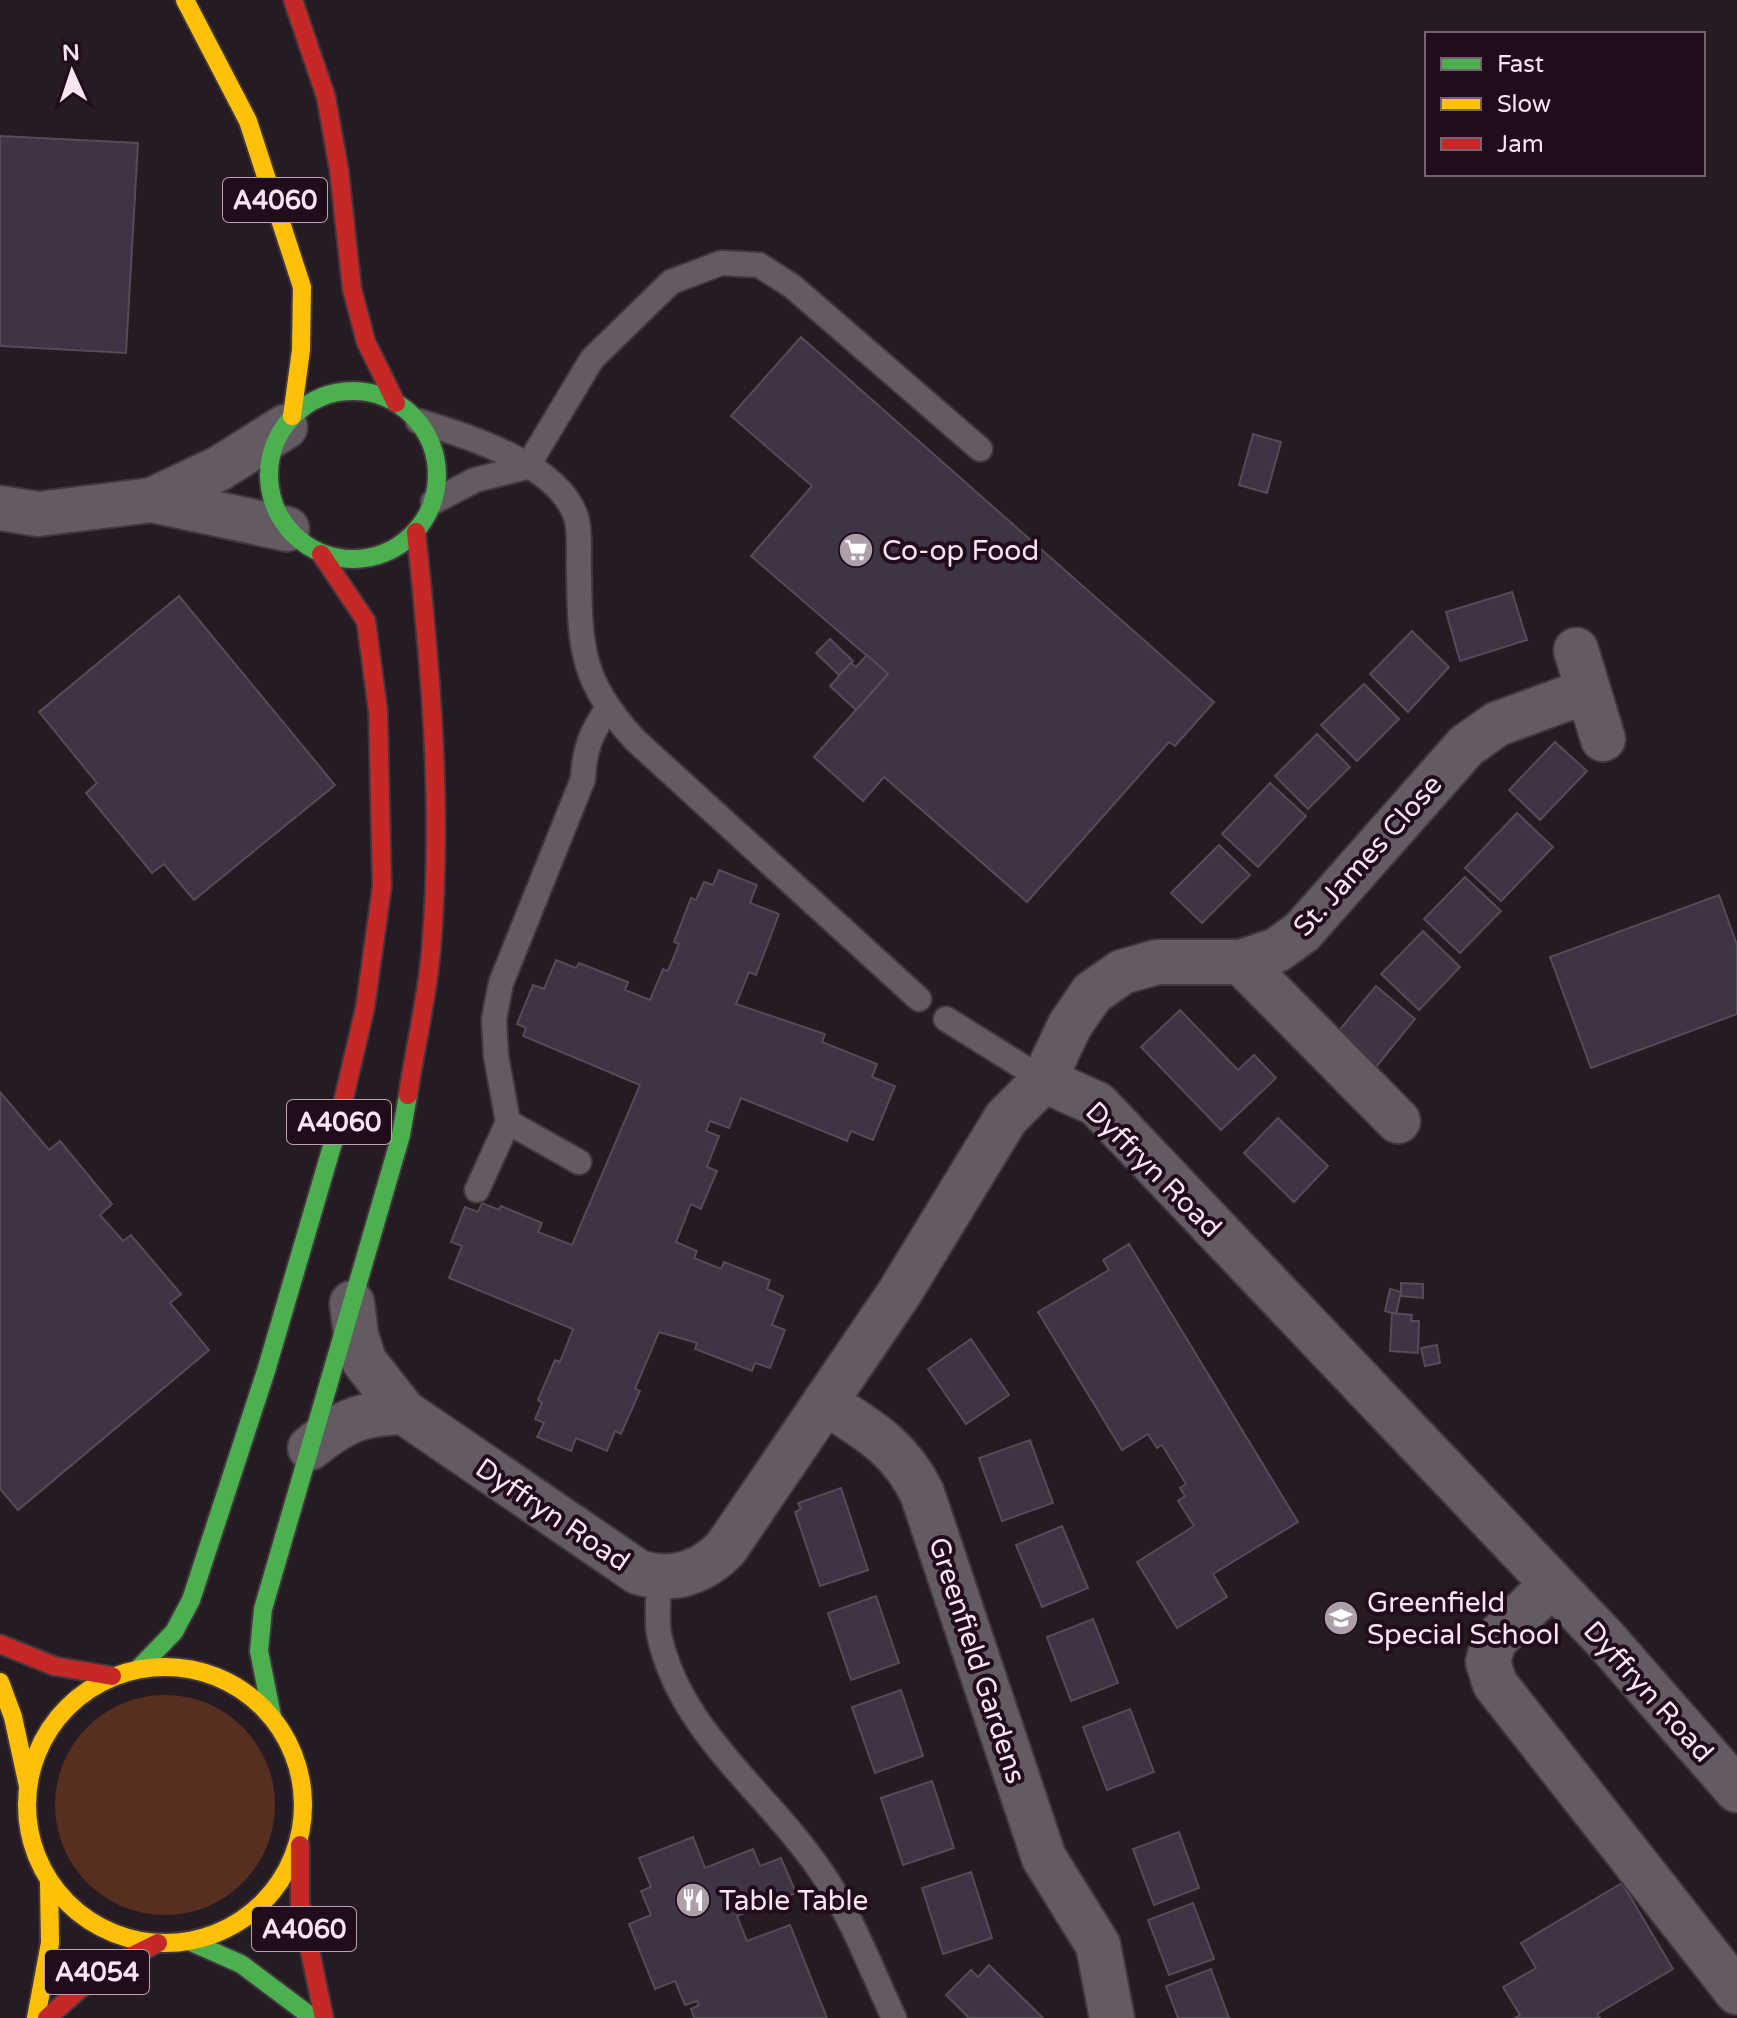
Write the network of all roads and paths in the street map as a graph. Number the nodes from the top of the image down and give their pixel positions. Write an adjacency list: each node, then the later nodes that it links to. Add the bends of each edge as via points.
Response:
1 (185, 0): 4 (main road, A4060, via 248,121 302,287 301,350)
2 (293, 0): 3 (main road, A4060, via 326,97 352,289 366,342)
3 (396, 403): 4 (main road, via 374,393 345,391 316,399); 5 (main road)
4 (288, 421): 8 (street, via 220,468); 12 (main road, via 273,445 268,474 272,503)
5 (418, 421): 7 (lane, via 481,440); 9 (main road, via 433,447)
6 (980, 449): 7 (lane, via 792,286 759,265 721,263 671,282 592,359)
7 (527, 467): 9 (lane, via 475,480); 13 (lane, via 564,497 576,517 583,642 592,684)
8 (152, 500): 10 (street, via 38,514); 12 (street)
9 (433, 502): 11 (main road)
10 (0, 508)
11 (416, 532): 12 (main road, via 393,549 365,559); 23 (main road, A4060, via 432,678 437,818 431,953 401,1135)
12 (304, 542): 30 (main road, A4060, via 366,621 378,711 382,887 365,1008 339,1123 271,1356 191,1600 160,1650)
13 (607, 709): 16 (lane); 20 (lane, via 591,732 583,779 501,983 495,1044)
14 (1603, 739): 15 (street, St. James Close, via 1581,671 1466,746 1302,932 1277,950)
15 (1241, 962): 18 (street, St. James Close, via 1157,962 1122,972 1092,993); 19 (street)
16 (919, 999)
17 (946, 1019): 18 (lane)
18 (1044, 1080): 24 (street, Dyffryn Road, via 1006,1118 900,1292); 28 (street, Dyffryn Road, via 1097,1104)
19 (1398, 1121)
20 (508, 1122): 21 (lane); 22 (lane)
21 (579, 1162)
22 (477, 1190)
23 (352, 1303): 25 (street, Dyffryn Road, via 364,1361); 26 (main road, A4060)
24 (825, 1402): 27 (street, Dyffryn Road, via 726,1548 711,1563); 46 (street, Greenfield Gardens, via 890,1445 909,1465 1044,1858 1098,1945)
25 (404, 1412): 26 (street, via 372,1413 337,1425); 27 (street, Dyffryn Road, via 638,1572)
26 (310, 1448): 33 (main road, A4060, via 263,1609 259,1651)
27 (659, 1579): 45 (lane, via 659,1633 680,1691 718,1749 822,1871)
28 (1552, 1584): 35 (street, Dyffryn Road); 40 (street, via 1494,1641 1488,1662 1495,1684)
29 (0, 1644): 31 (main road, via 45,1664)
30 (140, 1667): 31 (main road); 33 (main road, via 169,1666 212,1675 236,1686)
31 (112, 1676): 34 (main road, via 55,1721 41,1744)
32 (0, 1682): 34 (main road)
33 (272, 1716): 36 (main road, via 300,1772)
34 (28, 1786): 37 (main road, via 30,1835)
35 (1737, 1790)
36 (300, 1839): 38 (main road, via 271,1895 239,1922); 44 (main road, A4060, via 300,1903)
37 (49, 1881): 39 (main road, via 85,1917 122,1937); 41 (main road, A4054, via 50,1943)
38 (189, 1941): 39 (main road); 43 (main road, A4060, via 241,1964)
39 (158, 1943): 42 (main road, A4054, via 117,1958)
40 (1737, 1992)
41 (36, 2018)
42 (47, 2018)
43 (313, 2018)
44 (324, 2018)
45 (894, 2018)
46 (1112, 2018)

